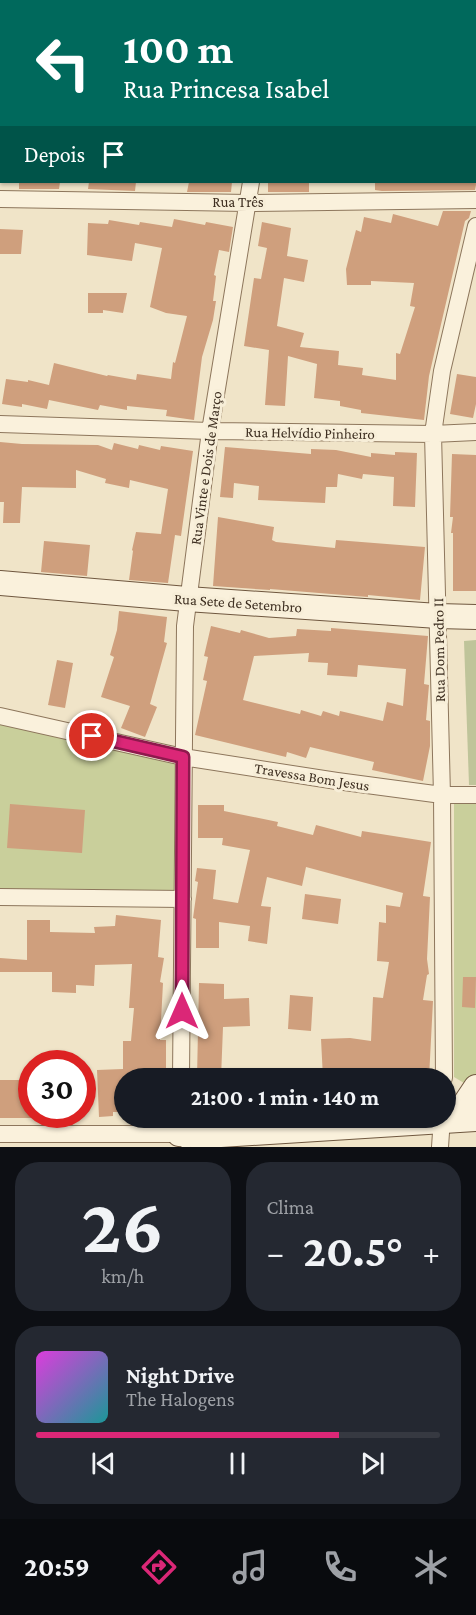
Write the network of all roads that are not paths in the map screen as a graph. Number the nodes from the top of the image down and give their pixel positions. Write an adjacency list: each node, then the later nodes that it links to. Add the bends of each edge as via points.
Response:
1 (251, 183): 4 (street, Rua Vinte e Dois de Março)
2 (0, 199): 4 (street, Rua Três)
3 (476, 200): 4 (street, Rua Três)
4 (248, 203): 7 (street, Rua Vinte e Dois de Março)
5 (476, 226): 9 (street, Rua Dom Pedro II, via 442,371)
6 (0, 424): 7 (street, Rua Helvídio Pinheiro)
7 (210, 431): 9 (street, Rua Helvídio Pinheiro); 11 (street, Rua Vinte e Dois de Março)
8 (476, 432): 9 (street, Rua Helvídio Pinheiro)
9 (433, 434): 12 (street, Rua Dom Pedro II)
10 (0, 583): 11 (street, Rua Sete de Setembro)
11 (187, 599): 12 (street, Rua Sete de Setembro); 15 (street, Rua Vinte e Dois de Março)
12 (438, 616): 13 (street, Rua Sete de Setembro); 16 (street, Rua Dom Pedro II)
13 (476, 617)
14 (0, 716): 15 (street, Travessa Bom Jesus)
15 (183, 757): 16 (street, Travessa Bom Jesus); 19 (street, Rua Vinte e Dois de Março)
16 (442, 795): 17 (street, Travessa Bom Jesus); 21 (street, Rua Dom Pedro II)
17 (476, 795)
18 (0, 897): 19 (street)
19 (183, 899): 20 (street, Rua Vinte e Dois de Março)
20 (181, 1068)
21 (444, 1068)
22 (460, 1110): 25 (street); 27 (street)
23 (0, 1134): 24 (street)
24 (192, 1136): 26 (street)
25 (256, 1140): 26 (street)
26 (235, 1141)
27 (440, 1147)

